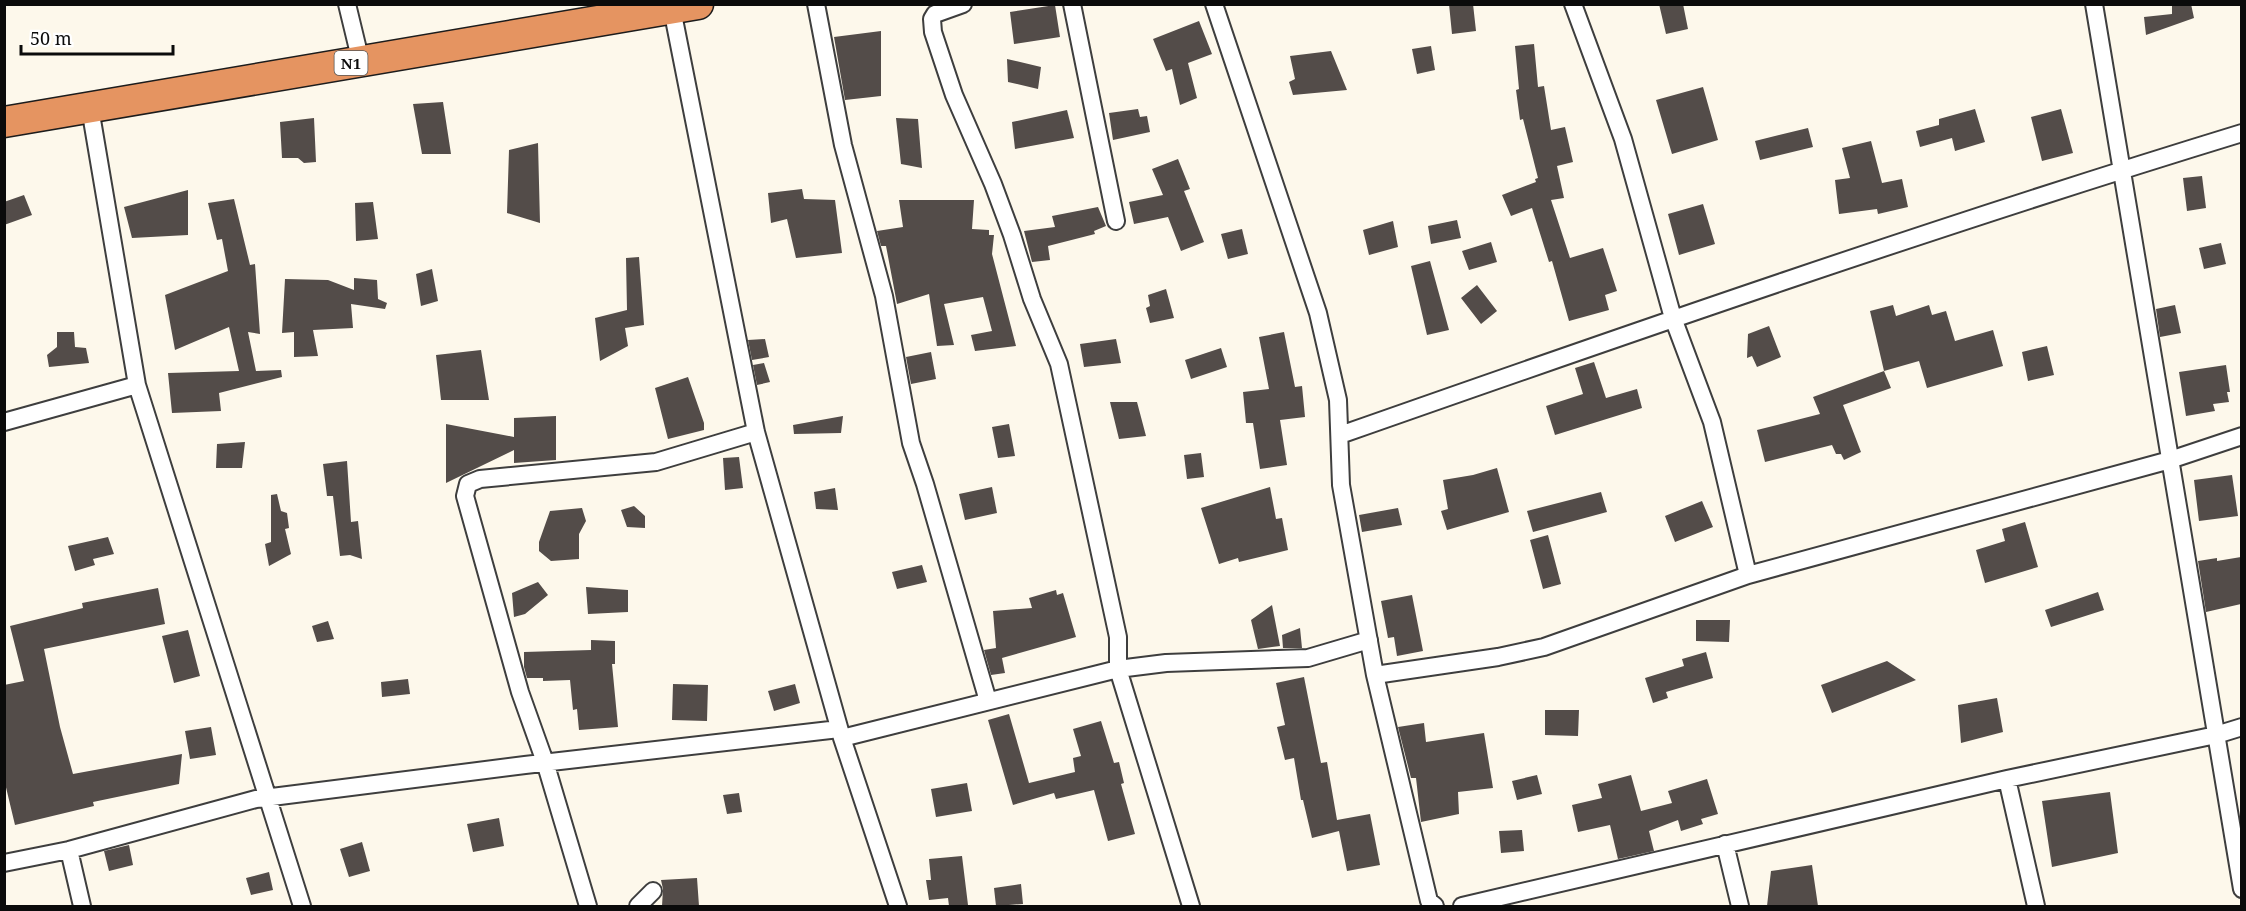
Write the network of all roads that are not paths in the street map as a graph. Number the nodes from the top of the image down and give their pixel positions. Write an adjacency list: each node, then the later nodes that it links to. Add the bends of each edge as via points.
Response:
1 (347, 4): 9 (street)
2 (816, 4): 26 (street, via 843,146 878,273 911,443)
3 (963, 4): 24 (street, via 935,14 933,32 1059,364 1118,637)
4 (1072, 4): 14 (street)
5 (1214, 4): 19 (street, via 1318,313 1338,400)
6 (1573, 4): 15 (street, via 1623,139)
7 (2094, 4): 13 (street)
8 (685, 7): 9 (highway, N1); 18 (street)
9 (361, 62): 10 (highway, N1)
10 (90, 108): 11 (highway, N1); 16 (street)
11 (4, 122)
12 (2241, 133): 13 (street)
13 (2122, 169): 15 (street); 21 (street)
14 (1116, 221)
15 (1673, 318): 19 (street); 22 (street, via 1714,431)
16 (137, 385): 17 (street); 32 (street)
17 (4, 422)
18 (756, 432): 28 (street); 30 (street, via 656,462 480,479 468,484 465,496 520,692)
19 (1340, 435): 23 (street, via 1341,485)
20 (2241, 436): 21 (street)
21 (2170, 460): 22 (street); 29 (street)
22 (1748, 575): 25 (street, via 1544,646 1498,657)
23 (1369, 640): 24 (street, via 1308,658 1166,663); 25 (street)
24 (1118, 669): 26 (street); 43 (street)
25 (1375, 675): 44 (street, via 1429,901)
26 (988, 701): 28 (street)
27 (2241, 727): 29 (street)
28 (840, 734): 30 (street); 42 (street)
29 (2216, 735): 31 (street); 36 (street)
30 (545, 762): 32 (street); 40 (street)
31 (2007, 779): 33 (street); 47 (street)
32 (268, 797): 34 (street); 39 (street)
33 (1725, 844): 45 (street); 46 (street)
34 (69, 850): 35 (street); 38 (street)
35 (4, 863)
36 (2241, 889)
37 (653, 891): 41 (street)
38 (82, 906)
39 (302, 906)
40 (588, 906)
41 (638, 906)
42 (898, 906)
43 (1191, 906)
44 (1436, 906)
45 (1462, 906)
46 (1740, 906)
47 (2036, 906)

